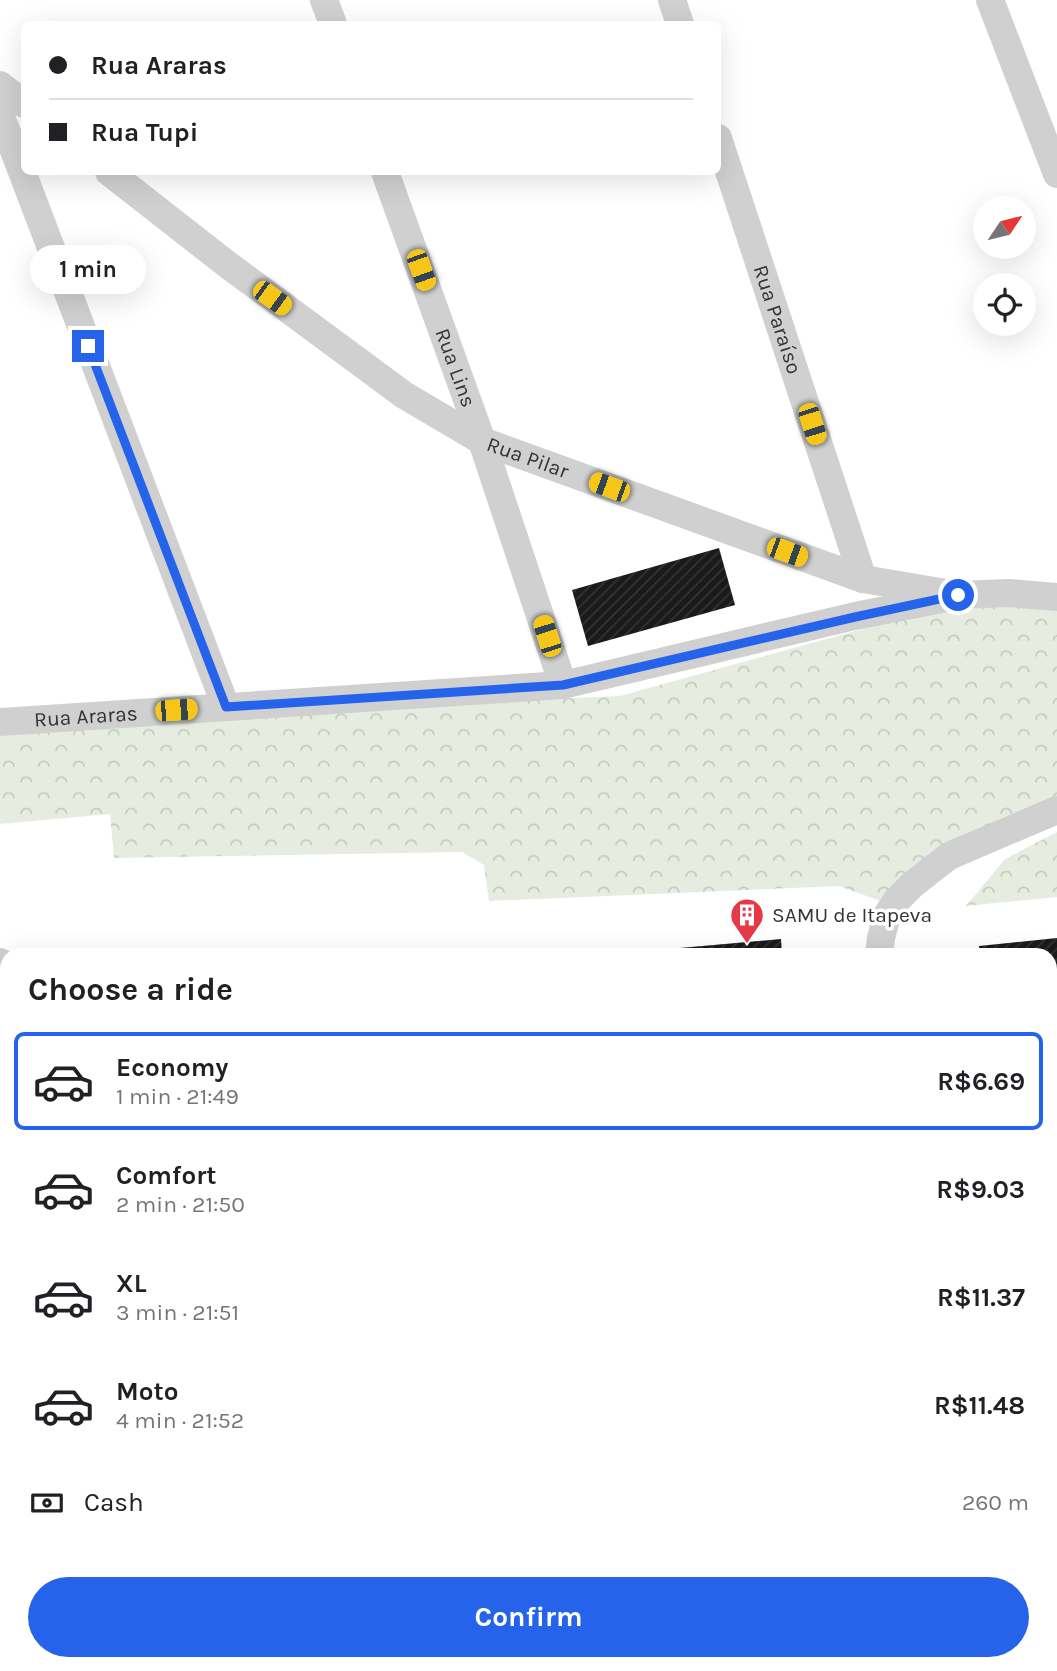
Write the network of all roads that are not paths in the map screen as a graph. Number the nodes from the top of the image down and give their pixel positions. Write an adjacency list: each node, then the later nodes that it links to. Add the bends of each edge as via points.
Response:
1 (324, 0): 4 (street)
2 (672, 0): 5 (street)
3 (990, 0): 11 (street)
4 (332, 21)
5 (679, 21)
6 (0, 85): 7 (street)
7 (21, 102)
8 (0, 114): 10 (street)
9 (721, 147): 16 (street, Rua Paraíso)
10 (21, 169)
11 (1057, 174)
12 (23, 175): 20 (street)
13 (113, 175): 15 (street, Rua Pilar, via 404,395)
14 (387, 175): 15 (street, Rua Lins)
15 (482, 441): 16 (street, Rua Pilar); 19 (street, Rua Lins)
16 (863, 579): 17 (street, Rua Pilar)
17 (958, 595): 18 (street, Rua Pilar); 19 (street, Rua Araras)
18 (1057, 597)
19 (563, 685): 20 (street, Rua Araras)
20 (226, 707): 21 (street, Rua Araras)
21 (0, 722)
22 (1057, 810): 23 (street, via 949,856 897,900 887,915)
23 (880, 948)

